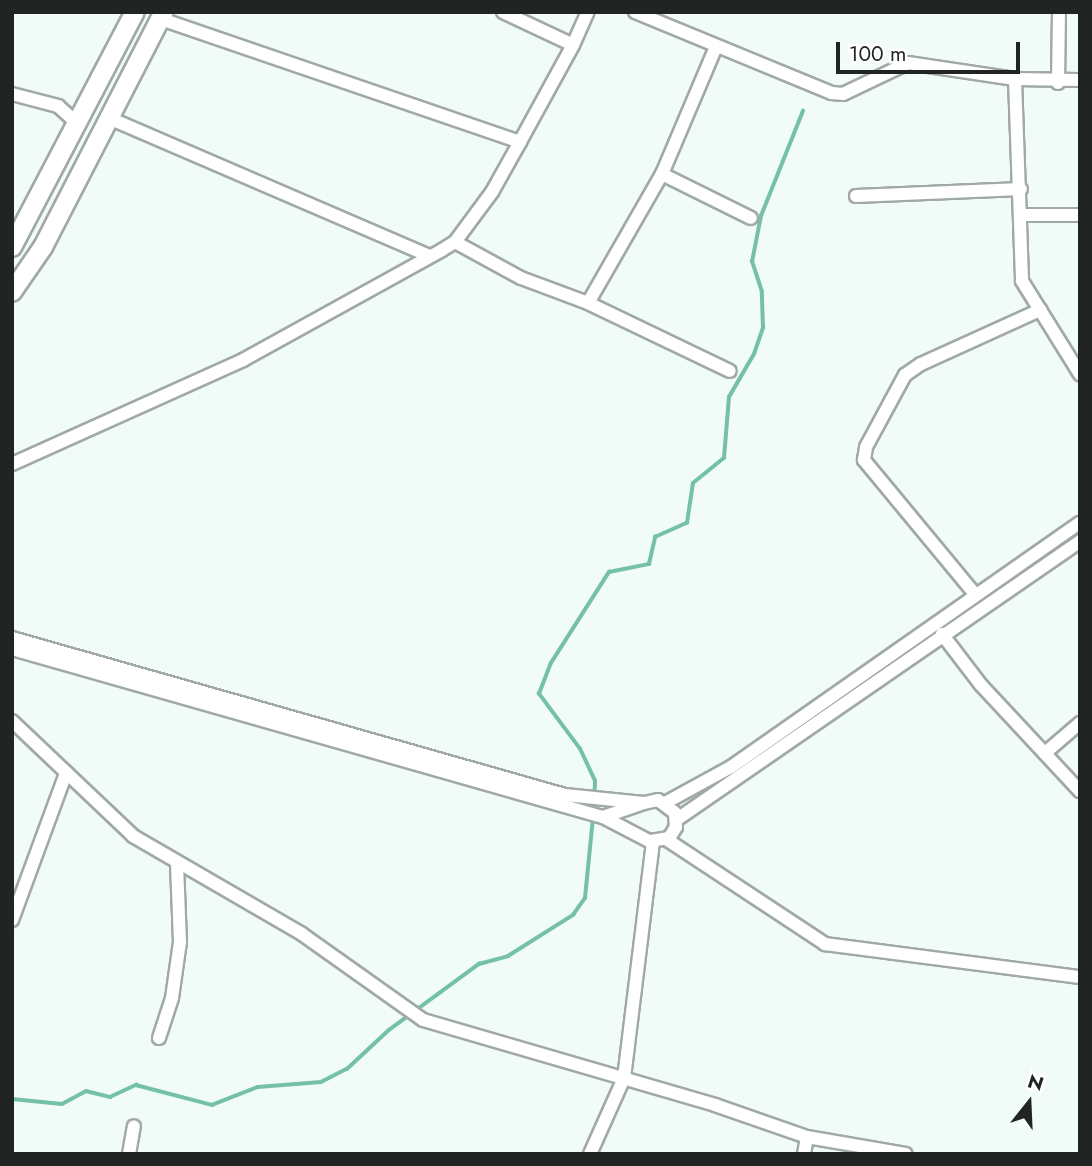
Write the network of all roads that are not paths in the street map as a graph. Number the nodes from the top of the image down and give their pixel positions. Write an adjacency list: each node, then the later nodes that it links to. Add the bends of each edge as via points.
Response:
1 (135, 12): 14 (highway)
2 (503, 12): 7 (street)
3 (588, 12): 7 (street)
4 (635, 12): 8 (street)
5 (1059, 12): 11 (street)
6 (162, 16): 13 (highway); 15 (street)
7 (572, 45): 15 (street)
8 (716, 47): 9 (street, via 832,93 843,94 908,63); 16 (street)
9 (1015, 79): 11 (street); 17 (street)
10 (1080, 80): 11 (street)
11 (1058, 83)
12 (12, 94): 14 (street, via 58,106)
13 (109, 118): 24 (street); 25 (highway, via 43,247)
14 (79, 125): 23 (highway)
15 (520, 142): 22 (street)
16 (662, 174): 21 (street); 26 (street)
17 (1021, 189): 18 (street); 19 (street)
18 (856, 196)
19 (1022, 215): 20 (street); 27 (street, via 1022,281)
20 (1080, 215)
21 (751, 218)
22 (455, 242): 24 (street); 26 (street, via 521,278)
23 (12, 247)
24 (427, 255): 30 (street, via 243,360)
25 (12, 292)
26 (588, 303): 28 (street)
27 (1040, 310): 29 (street); 33 (street, via 905,375 866,447 864,460)
28 (730, 371)
29 (1080, 374)
30 (12, 464)
31 (1080, 523): 33 (street)
32 (1080, 541): 34 (street)
33 (974, 593): 43 (street, via 731,766)
34 (942, 634): 39 (street, via 981,685); 45 (street)
35 (12, 638): 42 (street, via 439,762 596,800)
36 (12, 649): 44 (street)
37 (12, 720): 40 (street)
38 (1080, 723): 39 (street)
39 (1045, 753): 41 (street)
40 (66, 773): 47 (street, via 133,836); 48 (street)
41 (1080, 791)
42 (644, 803): 43 (street); 44 (street)
43 (665, 803): 45 (street)
44 (597, 816): 46 (street)
45 (676, 820): 46 (street)
46 (659, 841): 49 (street, via 825,944); 51 (street)
47 (177, 864): 50 (street, via 180,942 172,998); 51 (street, via 302,934 401,1009 423,1020)
48 (12, 920)
49 (1080, 977)
50 (159, 1038)
51 (624, 1079): 53 (street); 55 (street)
52 (134, 1126): 54 (street)
53 (807, 1138): 56 (street); 57 (street)
54 (128, 1154)
55 (590, 1154)
56 (804, 1154)
57 (906, 1154)

